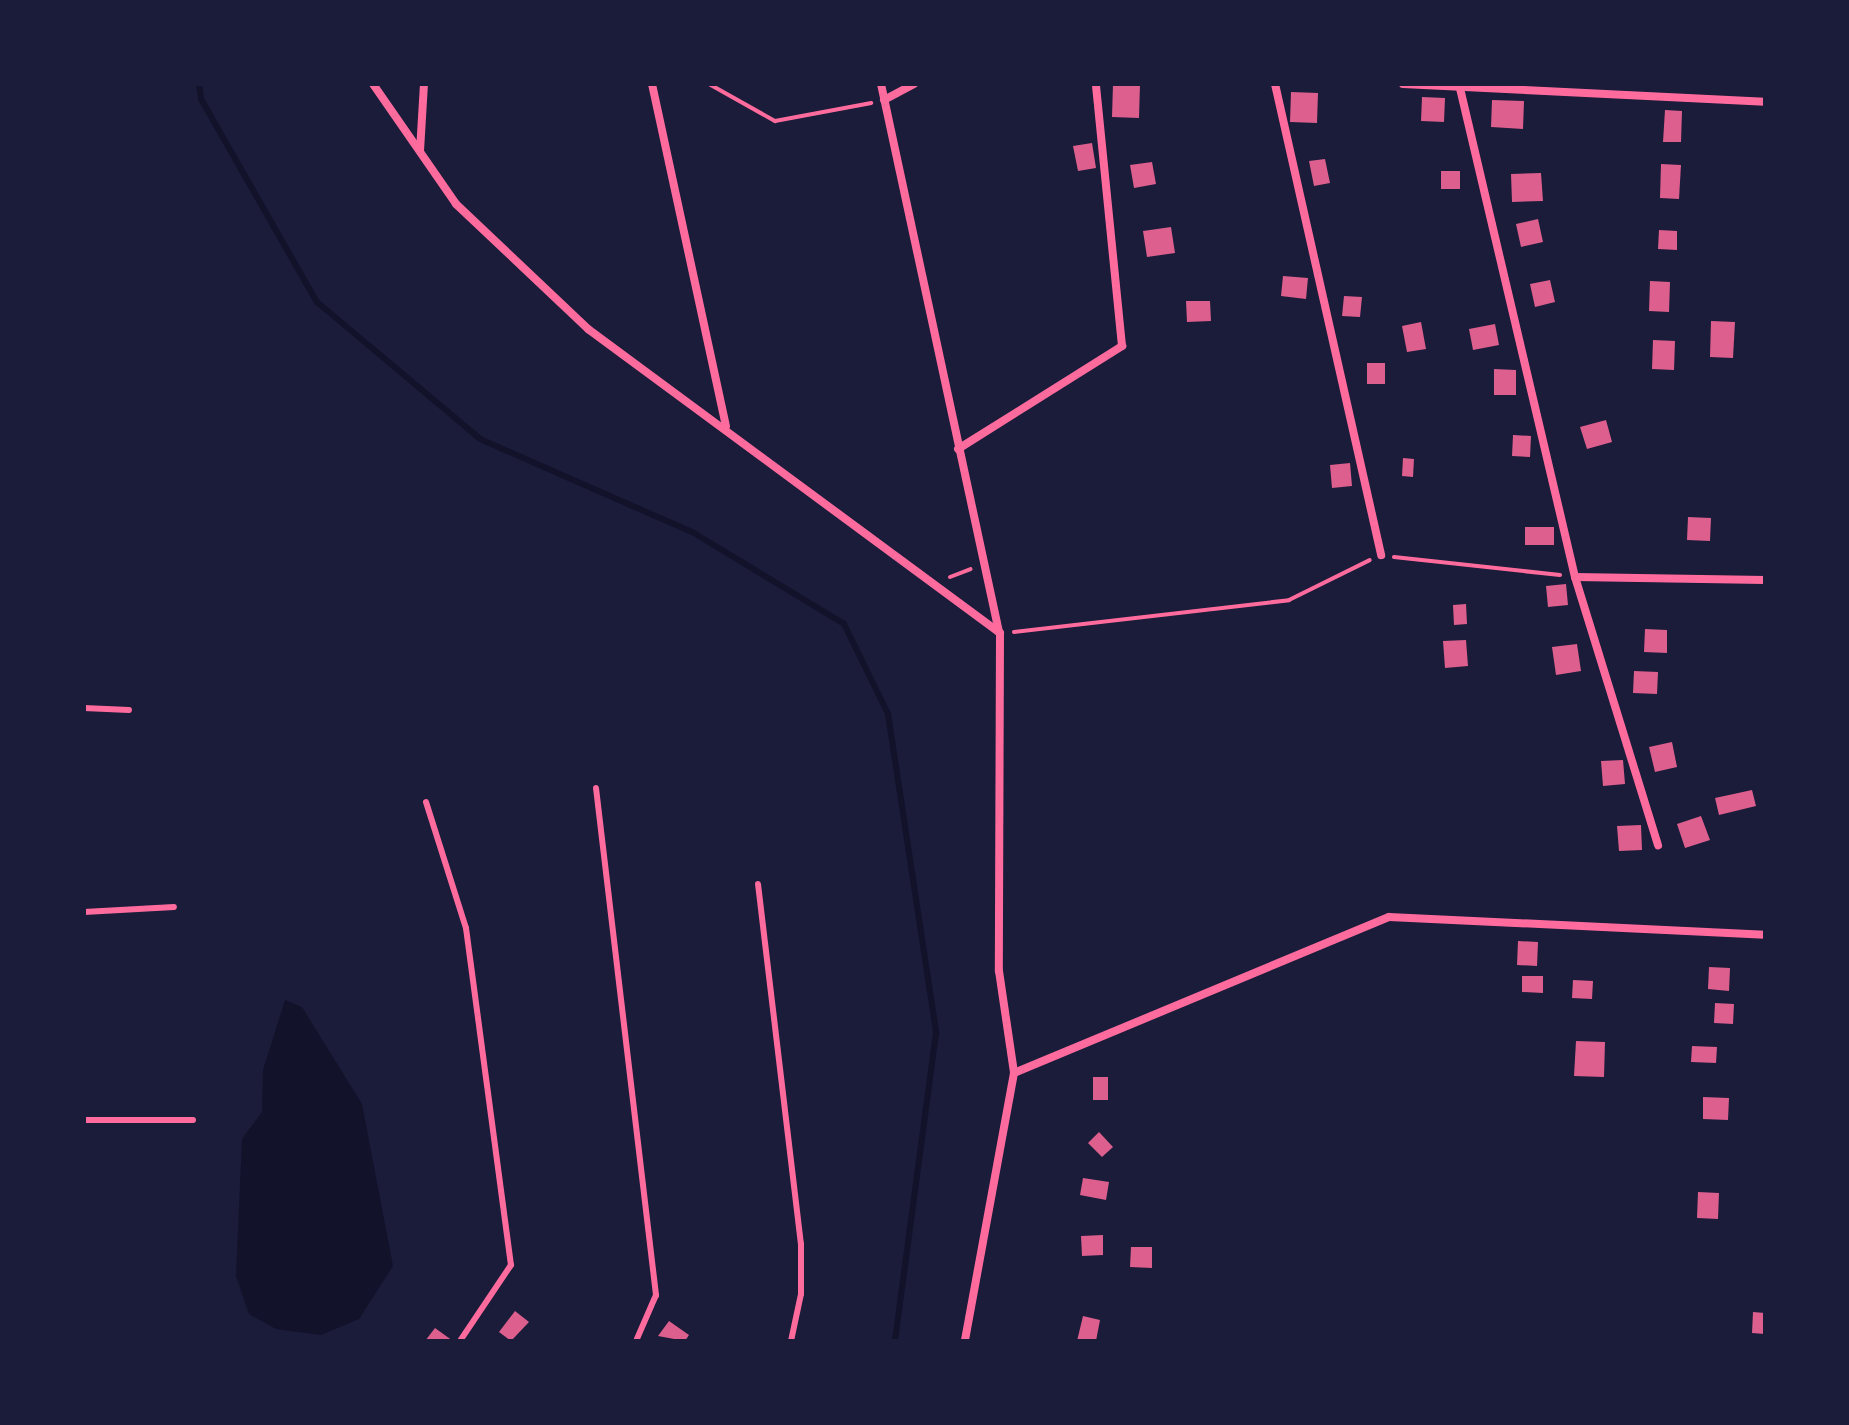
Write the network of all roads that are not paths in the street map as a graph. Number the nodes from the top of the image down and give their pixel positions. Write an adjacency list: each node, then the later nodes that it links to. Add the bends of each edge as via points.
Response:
1 (373, 84): 14 (street)
2 (424, 84): 14 (street)
3 (652, 84): 15 (street)
4 (881, 84): 12 (street)
5 (914, 84): 12 (street)
6 (1096, 84): 16 (street, via 1122,346)
7 (1275, 84): 17 (street)
8 (1403, 84): 10 (street)
9 (1647, 84): 11 (street)
10 (1459, 85): 11 (street); 18 (street)
11 (1646, 96): 13 (street)
12 (884, 100): 16 (street)
13 (1765, 102)
14 (420, 151): 15 (street, via 456,204 588,329)
15 (726, 427): 20 (street)
16 (958, 449): 20 (street)
17 (1381, 555)
18 (1575, 577): 19 (street); 25 (street)
19 (1765, 580)
20 (1000, 633): 30 (street, via 999,971)
21 (84, 708): 22 (lane)
22 (129, 710)
23 (596, 788): 34 (lane, via 656,1295)
24 (426, 802): 33 (lane, via 466,928 511,1265)
25 (1658, 845)
26 (758, 884): 35 (lane, via 801,1244 801,1294)
27 (174, 907): 28 (lane)
28 (84, 912)
29 (1765, 935): 30 (street, via 1389,917)
30 (1014, 1073): 36 (street)
31 (84, 1120): 32 (lane)
32 (193, 1120)
33 (460, 1341)
34 (636, 1341)
35 (791, 1341)
36 (965, 1341)

